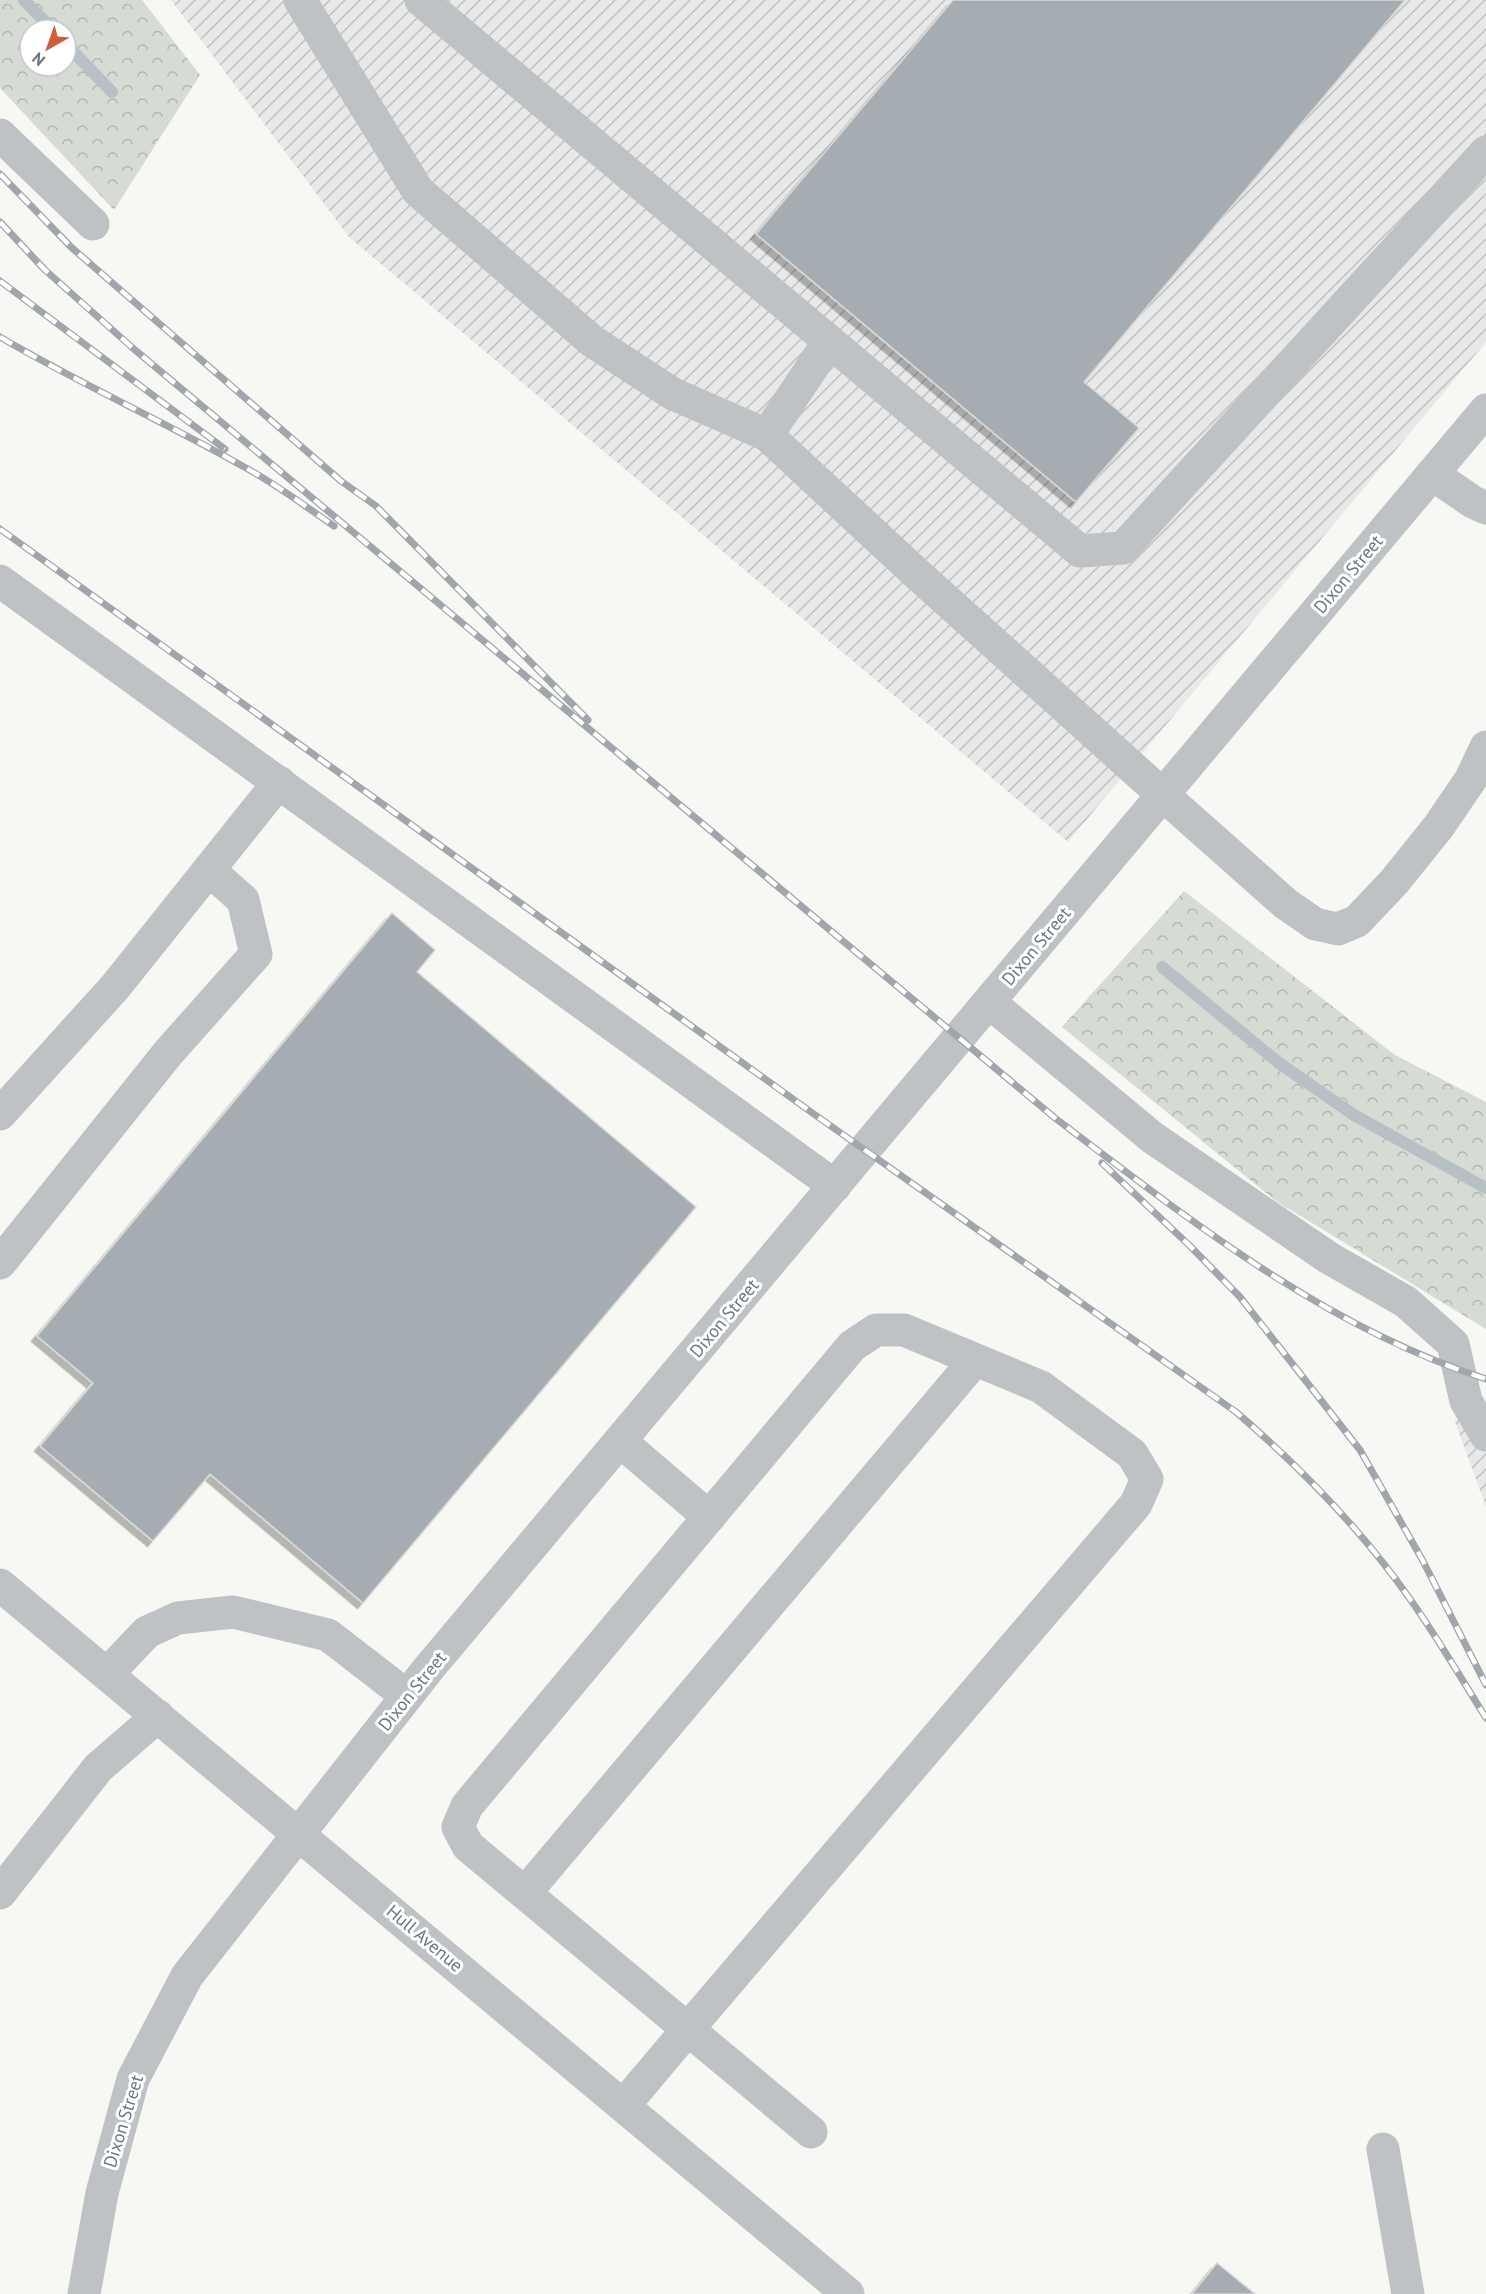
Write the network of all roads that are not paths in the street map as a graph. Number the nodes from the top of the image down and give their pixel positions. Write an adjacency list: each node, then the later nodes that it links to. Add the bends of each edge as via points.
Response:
1 (300, 0): 8 (street, via 418,191 592,341 673,394)
2 (422, 0): 6 (street)
3 (0, 135): 5 (street)
4 (1486, 152): 6 (street, via 1123,548 1080,551)
5 (93, 224)
6 (829, 342): 8 (street)
7 (1486, 410): 9 (street, Dixon Street)
8 (767, 435): 14 (street)
9 (1432, 474): 10 (street); 14 (street, Dixon Street)
10 (1486, 508)
11 (0, 581): 13 (street)
12 (1486, 747): 14 (street, via 1471,779 1439,826 1394,882 1357,921 1338,929 1315,924 1286,904)
13 (279, 782): 15 (street); 18 (street)
14 (1163, 795): 16 (street, Dixon Street)
15 (209, 870): 17 (street, via 116,987); 19 (street, via 243,900 256,954 168,1053)
16 (989, 1002): 18 (street, Dixon Street); 21 (street, via 1153,1138 1329,1258 1406,1302 1453,1344 1466,1401)
17 (0, 1114)
18 (835, 1186): 22 (street, Dixon Street)
19 (0, 1263)
20 (975, 1360): 23 (street, via 904,1330 876,1330 852,1346); 30 (street); 31 (street, via 1041,1387 1132,1454 1147,1479 1136,1504)
21 (1486, 1436)
22 (620, 1441): 23 (street); 26 (street, Dixon Street)
23 (709, 1517): 30 (street, via 467,1806 458,1827 468,1846)
24 (0, 1585): 25 (street, Hull Avenue)
25 (107, 1674): 26 (street, via 147,1632 178,1618 233,1612 328,1635); 27 (street, Hull Avenue)
26 (407, 1696): 28 (street, Dixon Street)
27 (158, 1716): 28 (street, Hull Avenue); 29 (street, via 98,1768)
28 (298, 1833): 32 (street, Hull Avenue); 35 (street, Dixon Street, via 187,1976 133,2079 102,2193)
29 (0, 1893)
30 (525, 1893): 31 (street)
31 (688, 2029): 32 (street); 33 (street)
32 (624, 2105): 36 (street, Hull Avenue)
33 (812, 2132)
34 (1383, 2149): 37 (street)
35 (84, 2294)
36 (848, 2294)
37 (1408, 2294)

